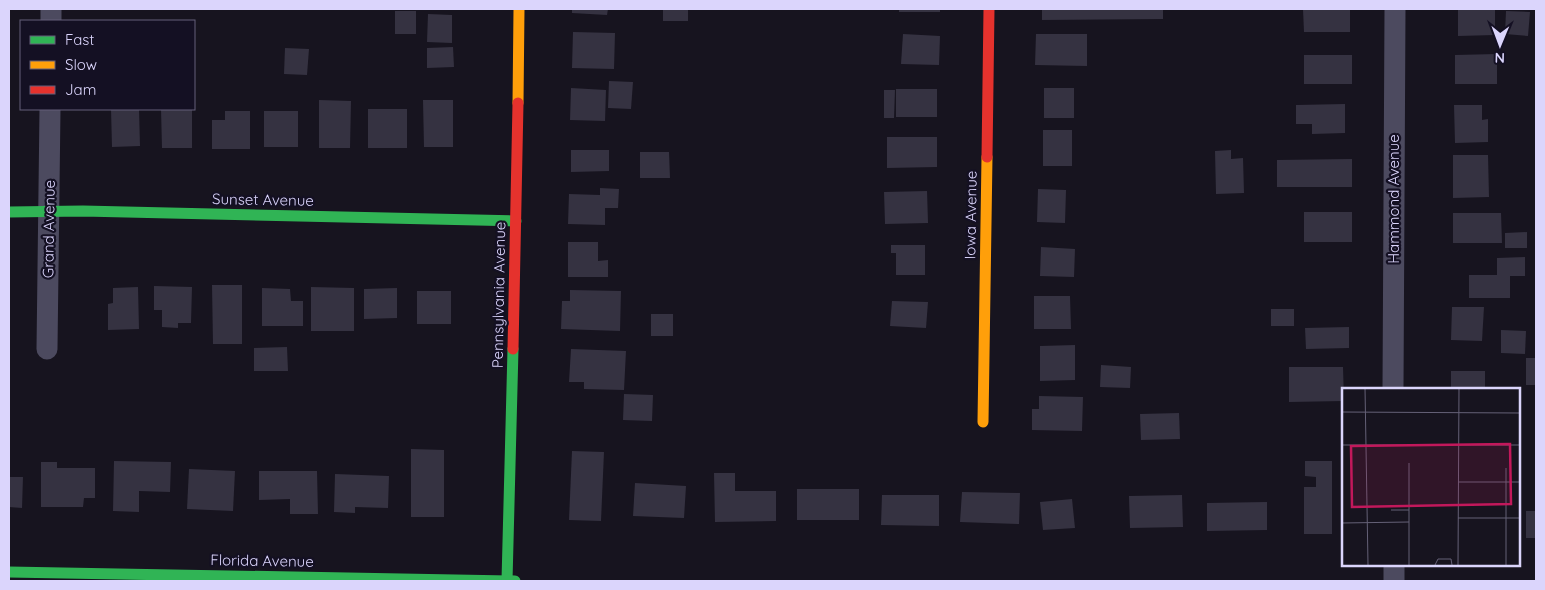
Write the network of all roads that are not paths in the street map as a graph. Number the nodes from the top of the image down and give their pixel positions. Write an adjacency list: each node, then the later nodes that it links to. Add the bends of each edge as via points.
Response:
1 (519, 9): 7 (street, Pennsylvania Avenue)
2 (989, 9): 10 (street, Iowa Avenue)
3 (1395, 9): 9 (street, Hammond Avenue)
4 (50, 110): 5 (street, Grand Avenue)
5 (49, 211): 6 (street, Sunset Avenue); 7 (street, Sunset Avenue); 8 (street, Grand Avenue)
6 (9, 212)
7 (516, 221): 13 (street, Pennsylvania Avenue)
8 (47, 349)
9 (1393, 388)
10 (983, 422)
11 (1394, 565): 15 (street)
12 (9, 572): 13 (street, Florida Avenue)
13 (507, 581): 14 (street, Florida Avenue)
14 (515, 581)
15 (1394, 581)

